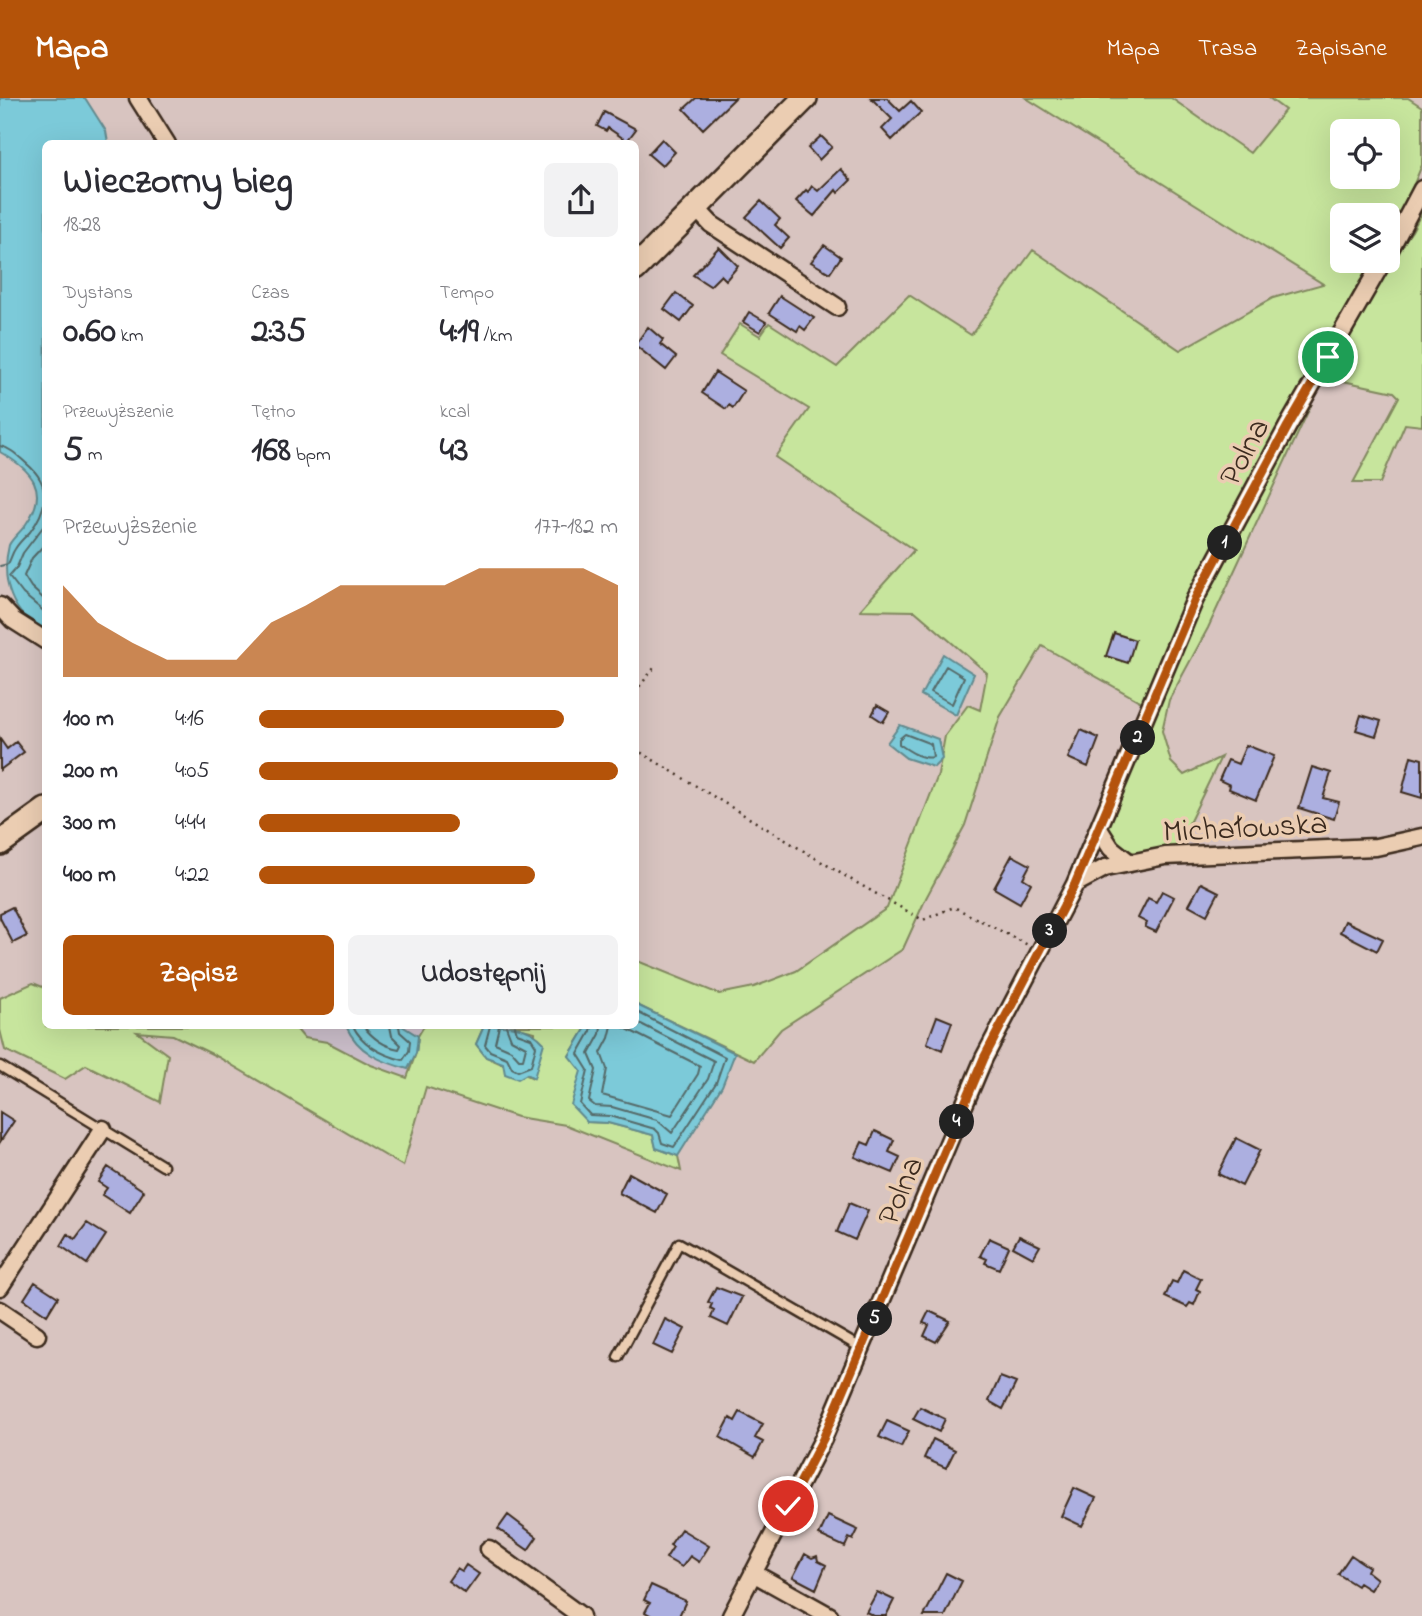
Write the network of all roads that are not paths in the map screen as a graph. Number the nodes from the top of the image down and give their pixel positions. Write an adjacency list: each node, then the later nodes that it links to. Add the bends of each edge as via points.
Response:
1 (138, 98): 3 (street)
2 (805, 98): 5 (street)
3 (164, 140)
4 (1422, 189): 6 (street)
5 (696, 208): 7 (street); 9 (street, via 711,224)
6 (1400, 230)
7 (639, 265)
8 (1376, 273): 13 (street, Polna, via 1195,599)
9 (837, 307)
10 (0, 606): 11 (street, via 13,621)
11 (42, 639)
12 (42, 813): 15 (street)
13 (1099, 829): 16 (street, via 1111,848); 17 (street, Polna)
14 (1422, 837): 16 (street, Michałowska, via 1376,847 1165,856)
15 (0, 843)
16 (1130, 863): 17 (street, Michałowska, via 1105,868)
17 (1075, 884): 24 (street, Polna, via 984,1058)
18 (0, 1066): 19 (lane)
19 (103, 1129): 20 (lane); 21 (street)
20 (163, 1167)
21 (0, 1287)
22 (0, 1310): 23 (street)
23 (37, 1335)
24 (863, 1349): 25 (lane, via 679,1243); 27 (street, Polna, via 823,1439)
25 (618, 1357)
26 (489, 1549): 28 (street)
27 (753, 1573): 29 (street, Polna); 30 (street)
28 (581, 1616)
29 (730, 1616)
30 (830, 1616)

